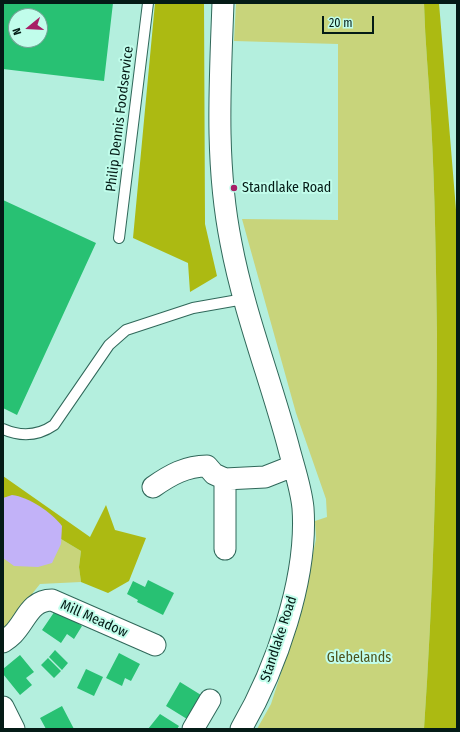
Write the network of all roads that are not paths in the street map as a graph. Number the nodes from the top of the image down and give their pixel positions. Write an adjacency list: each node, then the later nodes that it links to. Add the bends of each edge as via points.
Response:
1 (148, 3): 3 (lane, Philip Dennis Foodservice)
2 (223, 3): 4 (street, Standlake Road, via 219,123 222,185 231,243)
3 (120, 238)
4 (244, 299): 5 (lane, via 193,308 136,326 118,336 109,345 54,425 35,434 18,434); 6 (street, Standlake Road)
5 (3, 429)
6 (293, 466): 7 (street, via 266,476); 16 (street, Standlake Road, via 302,506 304,541 291,610 264,688)
7 (225, 479): 8 (street, via 214,474 207,466 195,466 172,474); 9 (street)
8 (153, 487)
9 (225, 549)
10 (3, 642): 11 (street, Mill Meadow, via 13,634 33,608 43,600 52,600)
11 (155, 645)
12 (210, 700): 15 (street)
13 (3, 707): 14 (street)
14 (14, 729)
15 (193, 729)
16 (241, 729)

